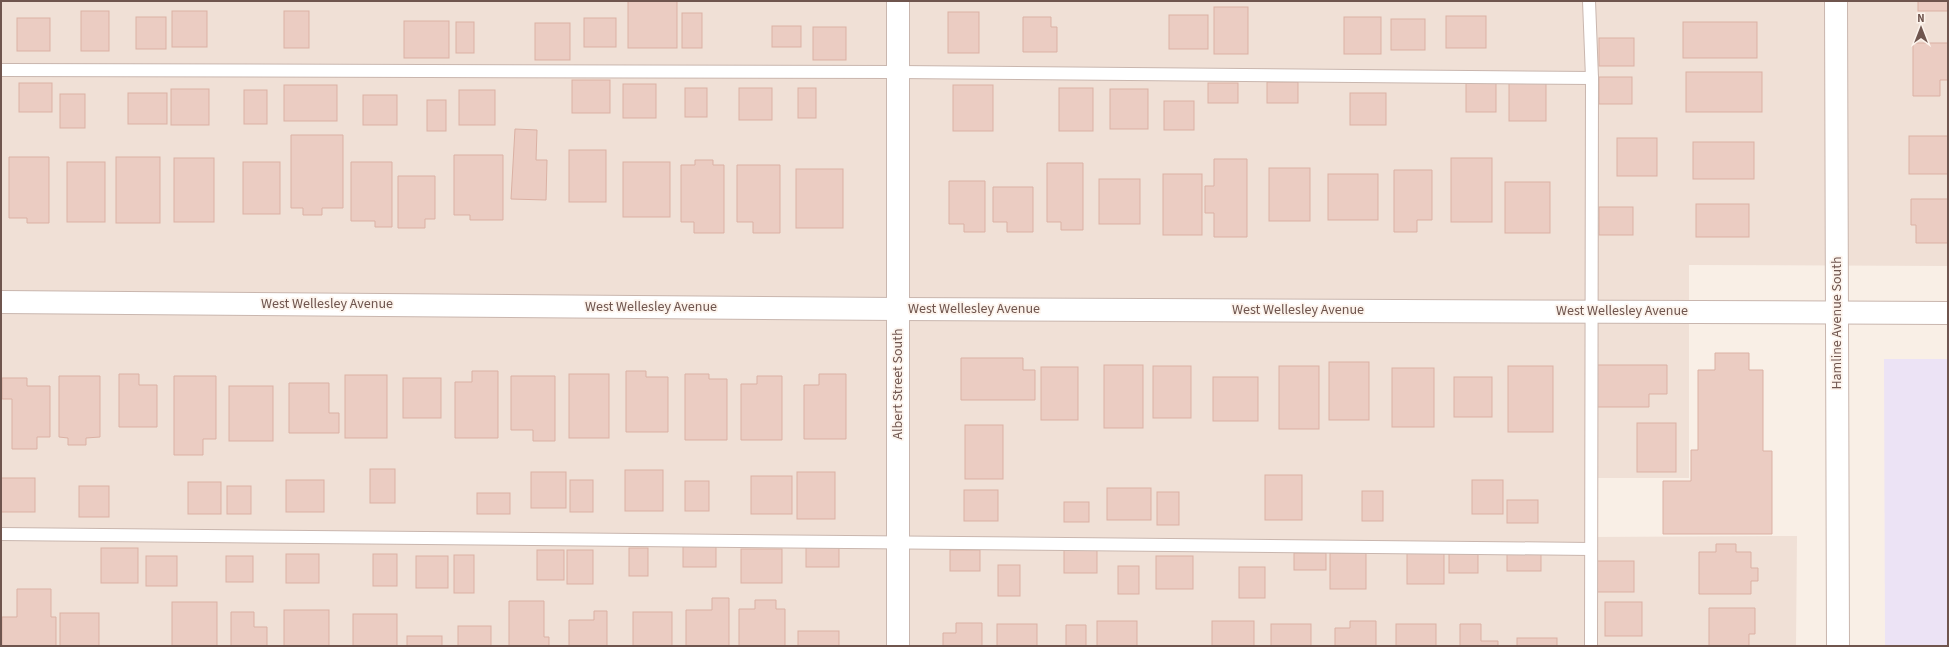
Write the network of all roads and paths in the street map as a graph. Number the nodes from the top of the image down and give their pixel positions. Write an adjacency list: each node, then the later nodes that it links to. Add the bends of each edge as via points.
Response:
1 (898, 1): 5 (street, Albert Street South)
2 (1589, 1): 6 (lane)
3 (1836, 1): 10 (street, Hamline Avenue South)
4 (1, 70): 5 (lane)
5 (898, 72): 6 (lane); 8 (street, Albert Street South)
6 (1592, 78): 9 (lane)
7 (1, 302): 8 (street, West Wellesley Avenue)
8 (898, 309): 9 (street, West Wellesley Avenue); 13 (street, Albert Street South)
9 (1592, 311): 10 (street, West Wellesley Avenue); 14 (lane)
10 (1837, 312): 11 (street, West Wellesley Avenue); 17 (street, Hamline Avenue South)
11 (1948, 313)
12 (1, 534): 13 (lane)
13 (898, 544): 14 (lane); 15 (street, Albert Street South)
14 (1591, 549): 16 (lane)
15 (898, 646)
16 (1591, 646)
17 (1838, 646)

